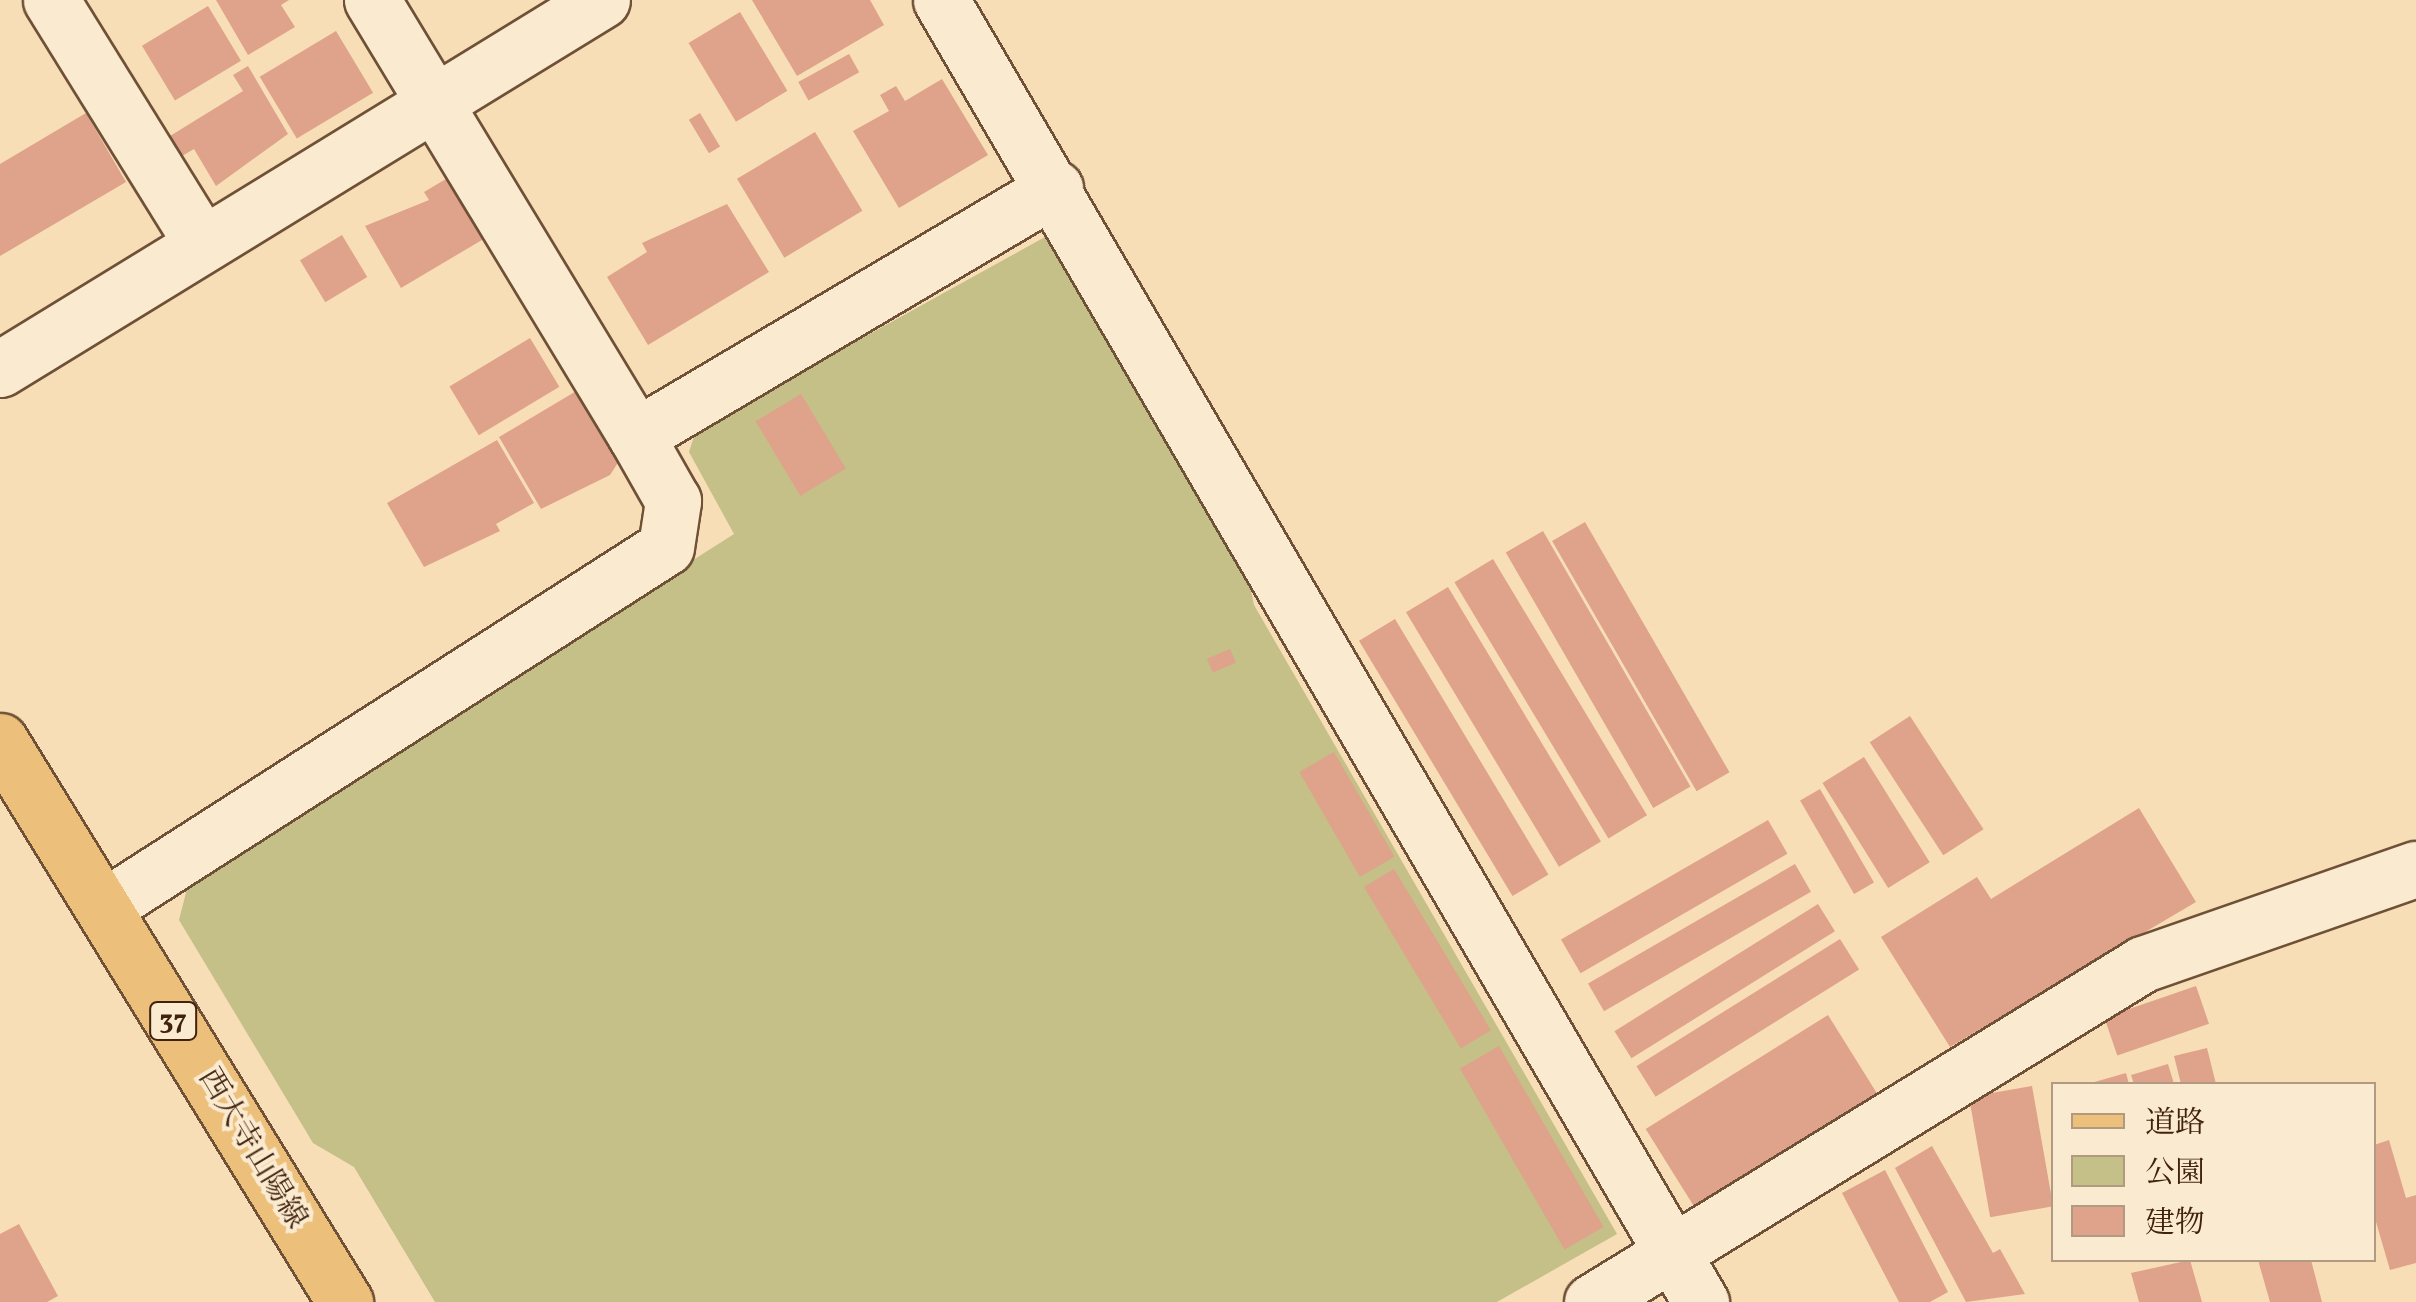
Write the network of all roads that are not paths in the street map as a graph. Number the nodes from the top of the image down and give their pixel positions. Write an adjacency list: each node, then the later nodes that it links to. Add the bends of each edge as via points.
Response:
1 (51, 0): 7 (street)
2 (372, 0): 5 (street)
3 (602, 0): 5 (street)
4 (941, 0): 6 (street)
5 (434, 100): 7 (street); 9 (street)
6 (1056, 188): 9 (street); 13 (street)
7 (202, 244): 8 (street)
8 (0, 369)
9 (636, 436): 12 (street, via 672,501 666,548)
10 (0, 741): 12 (main road, 西大寺山陽線 / 37)
11 (2416, 869): 13 (street, via 2143,964)
12 (104, 907): 14 (main road, 西大寺山陽線 / 37)
13 (1674, 1254): 15 (street); 16 (street)
14 (345, 1302)
15 (1592, 1302)
16 (1701, 1302)

